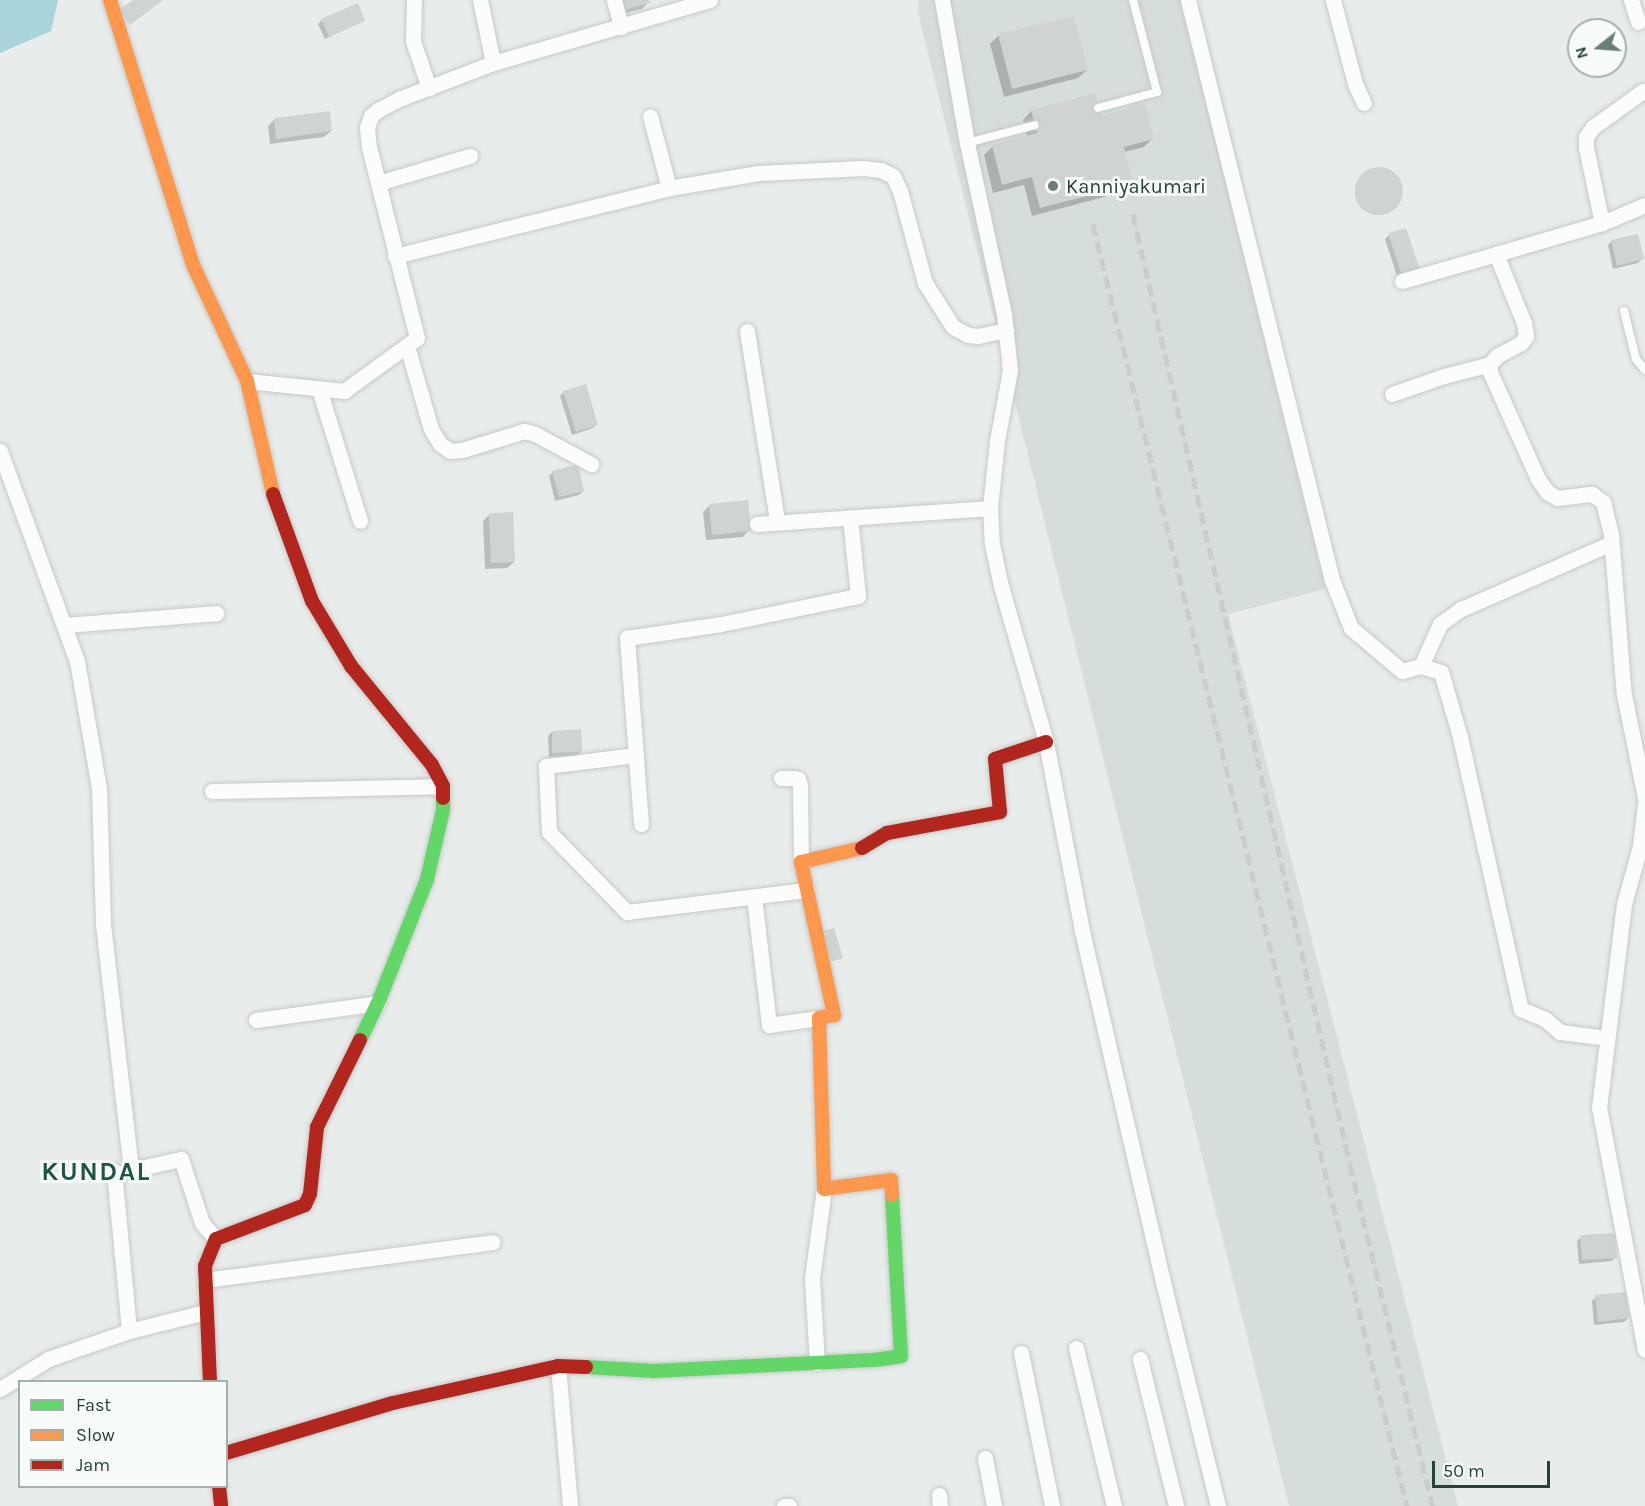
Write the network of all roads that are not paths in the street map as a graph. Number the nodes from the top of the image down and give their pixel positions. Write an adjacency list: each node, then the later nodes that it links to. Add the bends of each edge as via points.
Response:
1 (110, 0): 35 (street, via 193,265)
2 (414, 0): 14 (street, via 413,41)
3 (480, 0): 13 (street)
4 (614, 0): 12 (street)
5 (710, 0): 12 (street)
6 (942, 0): 20 (street)
7 (1133, 0): 17 (lane, via 1157,92)
8 (1188, 0): 48 (street, via 1332,580 1351,628 1402,671)
9 (1333, 0): 16 (street, via 1355,84)
10 (1630, 0): 11 (street)
11 (1638, 22)
12 (621, 27): 13 (street)
13 (493, 63): 14 (street)
14 (429, 88): 22 (street, via 401,98 371,116 367,128)
15 (1643, 91): 25 (street, via 1593,127 1586,137)
16 (1364, 103)
17 (1098, 108)
18 (650, 116): 23 (street)
19 (1035, 125): 20 (lane)
20 (968, 143): 30 (street)
21 (470, 156): 22 (street)
22 (378, 183): 27 (street)
23 (669, 188): 27 (street); 30 (street, via 759,173 881,170 893,176 900,191 925,283 953,327 978,336)
24 (1645, 205): 25 (street)
25 (1602, 223): 26 (street)
26 (1497, 254): 28 (street); 33 (street, via 1526,336)
27 (395, 256): 32 (street, via 417,338)
28 (1402, 281)
29 (1624, 311): 34 (lane, via 1636,360)
30 (1006, 330): 40 (street, via 1010,370)
31 (747, 331): 43 (street)
32 (407, 346): 36 (street, via 344,391); 39 (street, via 431,429 450,451 524,431)
33 (1490, 364): 37 (street); 45 (street, via 1490,372 1542,486 1557,498 1592,494 1603,502)
34 (1645, 370)
35 (247, 381): 36 (street); 53 (street, via 272,489 312,601 351,666 432,765)
36 (319, 389): 42 (street)
37 (1392, 394)
38 (0, 451): 47 (street)
39 (591, 464)
40 (990, 508): 41 (street); 49 (street, via 992,544 1001,586)
41 (850, 517): 43 (street); 51 (street, via 858,596 721,624 627,638)
42 (360, 521)
43 (777, 521): 44 (street)
44 (757, 524)
45 (1611, 543): 48 (street, via 1461,609 1440,624); 50 (street, via 1623,694)
46 (217, 613): 47 (street)
47 (66, 625): 67 (street, via 77,661 99,788 104,924 131,1170 181,1159 202,1223)
48 (1421, 666): 64 (street, via 1441,672 1460,737 1521,1009 1560,1032)
49 (1046, 742): 58 (street, via 995,759 1000,812 887,833 864,847); 91 (street, via 1085,942)
50 (1640, 747): 55 (street)
51 (636, 755): 57 (street); 60 (street, via 546,766 549,832 627,912)
52 (781, 778): 58 (street, via 798,779 800,784)
53 (443, 786): 54 (street); 61 (street, via 443,810 426,879)
54 (212, 791)
55 (1645, 797)
56 (1645, 804): 64 (street, via 1640,846 1624,904)
57 (641, 824)
58 (801, 862): 59 (street)
59 (807, 890): 60 (street); 62 (street, via 834,1015)
60 (754, 897): 62 (street, via 769,1025)
61 (378, 1003): 63 (street); 67 (street, via 317,1127 310,1194 305,1206)
62 (819, 1018): 66 (street)
63 (256, 1020)
64 (1607, 1038): 73 (street, via 1599,1107)
65 (114, 1171): 71 (street)
66 (824, 1189): 76 (street, via 812,1278); 76 (street, via 891,1180 901,1356)
67 (216, 1239): 69 (street, via 205,1266)
68 (493, 1242): 69 (street)
69 (205, 1280): 70 (street)
70 (205, 1312): 71 (street); 78 (street)
71 (129, 1331): 79 (street, via 48,1359)
72 (1076, 1348): 89 (street)
73 (1645, 1350)
74 (1021, 1353): 88 (street)
75 (1140, 1359): 90 (street)
76 (818, 1363): 77 (street, via 654,1371)
77 (558, 1366): 80 (street, via 393,1403); 84 (street)
78 (210, 1380)
79 (0, 1389)
80 (228, 1452)
81 (985, 1458): 87 (street)
82 (219, 1488): 83 (street)
83 (220, 1506)
84 (570, 1506)
85 (784, 1506): 86 (street)
86 (789, 1506)
87 (994, 1506)
88 (1052, 1506)
89 (1114, 1506)
90 (1176, 1506)
91 (1218, 1506)

